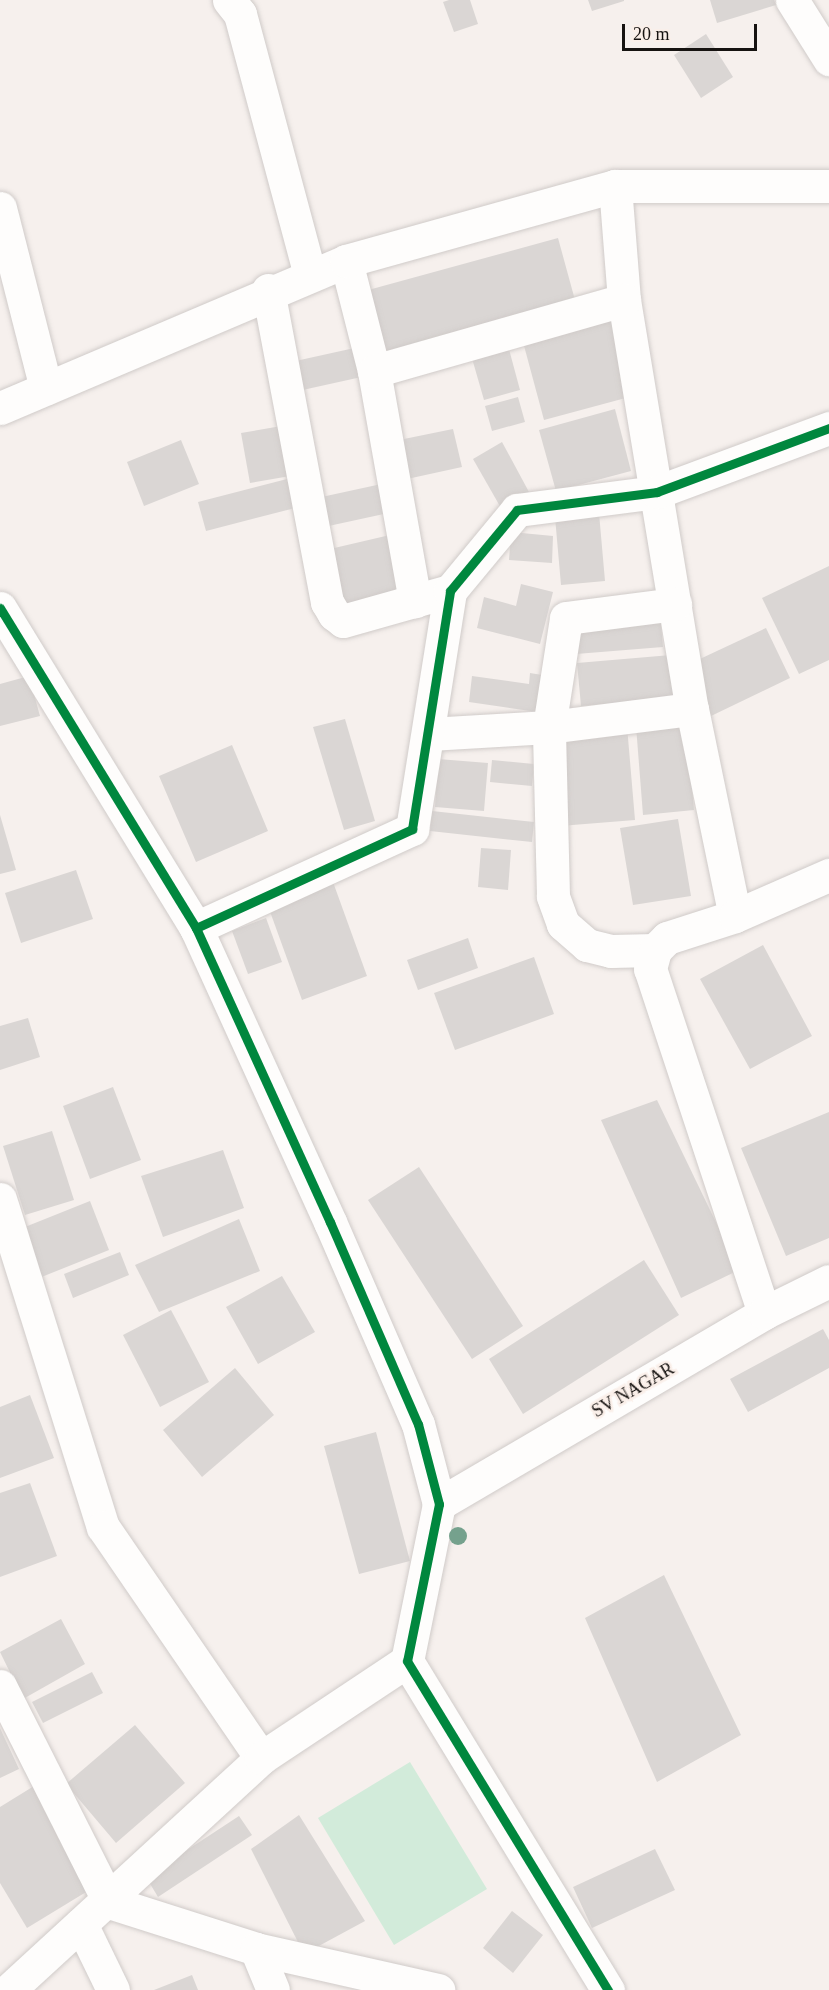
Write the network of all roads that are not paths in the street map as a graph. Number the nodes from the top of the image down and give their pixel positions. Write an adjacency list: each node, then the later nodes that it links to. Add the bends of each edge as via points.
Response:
1 (229, 0): 8 (street, via 240,14)
2 (792, 0): 3 (street)
3 (829, 59)
4 (615, 186): 5 (street); 7 (street); 10 (street)
5 (827, 193)
6 (0, 208): 12 (street)
7 (346, 261): 8 (street); 11 (street)
8 (310, 275): 9 (street)
9 (268, 290): 12 (street); 17 (street, via 327,602 343,621)
10 (624, 300): 11 (street); 15 (street)
11 (374, 371): 17 (street)
12 (46, 388): 13 (street)
13 (0, 408)
14 (829, 428): 15 (street)
15 (657, 492): 16 (street, via 517,510); 18 (street)
16 (450, 591): 17 (street); 22 (street)
17 (415, 601)
18 (675, 604): 20 (street); 21 (street, via 566,618)
19 (0, 608): 25 (street)
20 (692, 709): 21 (street); 24 (street)
21 (549, 727): 22 (street); 26 (street, via 553,896 564,924 587,945 611,951)
22 (429, 734): 25 (street, via 412,829)
23 (829, 875): 24 (street)
24 (735, 916): 26 (street, via 667,938)
25 (196, 928): 30 (street, via 418,1424)
26 (656, 950): 29 (street, via 650,969)
27 (0, 1199): 33 (street, via 104,1527)
28 (829, 1281): 29 (street, SV NAGAR)
29 (764, 1313): 30 (street, SV NAGAR)
30 (439, 1504): 31 (street)
31 (407, 1661): 33 (street); 41 (street)
32 (0, 1686): 34 (street)
33 (261, 1758): 34 (street)
34 (109, 1902): 35 (street); 36 (street)
35 (81, 1924): 37 (street); 38 (street)
36 (256, 1949): 39 (street); 40 (street)
37 (9, 1990)
38 (113, 1990)
39 (273, 1990)
40 (438, 1990)
41 (608, 1990)

